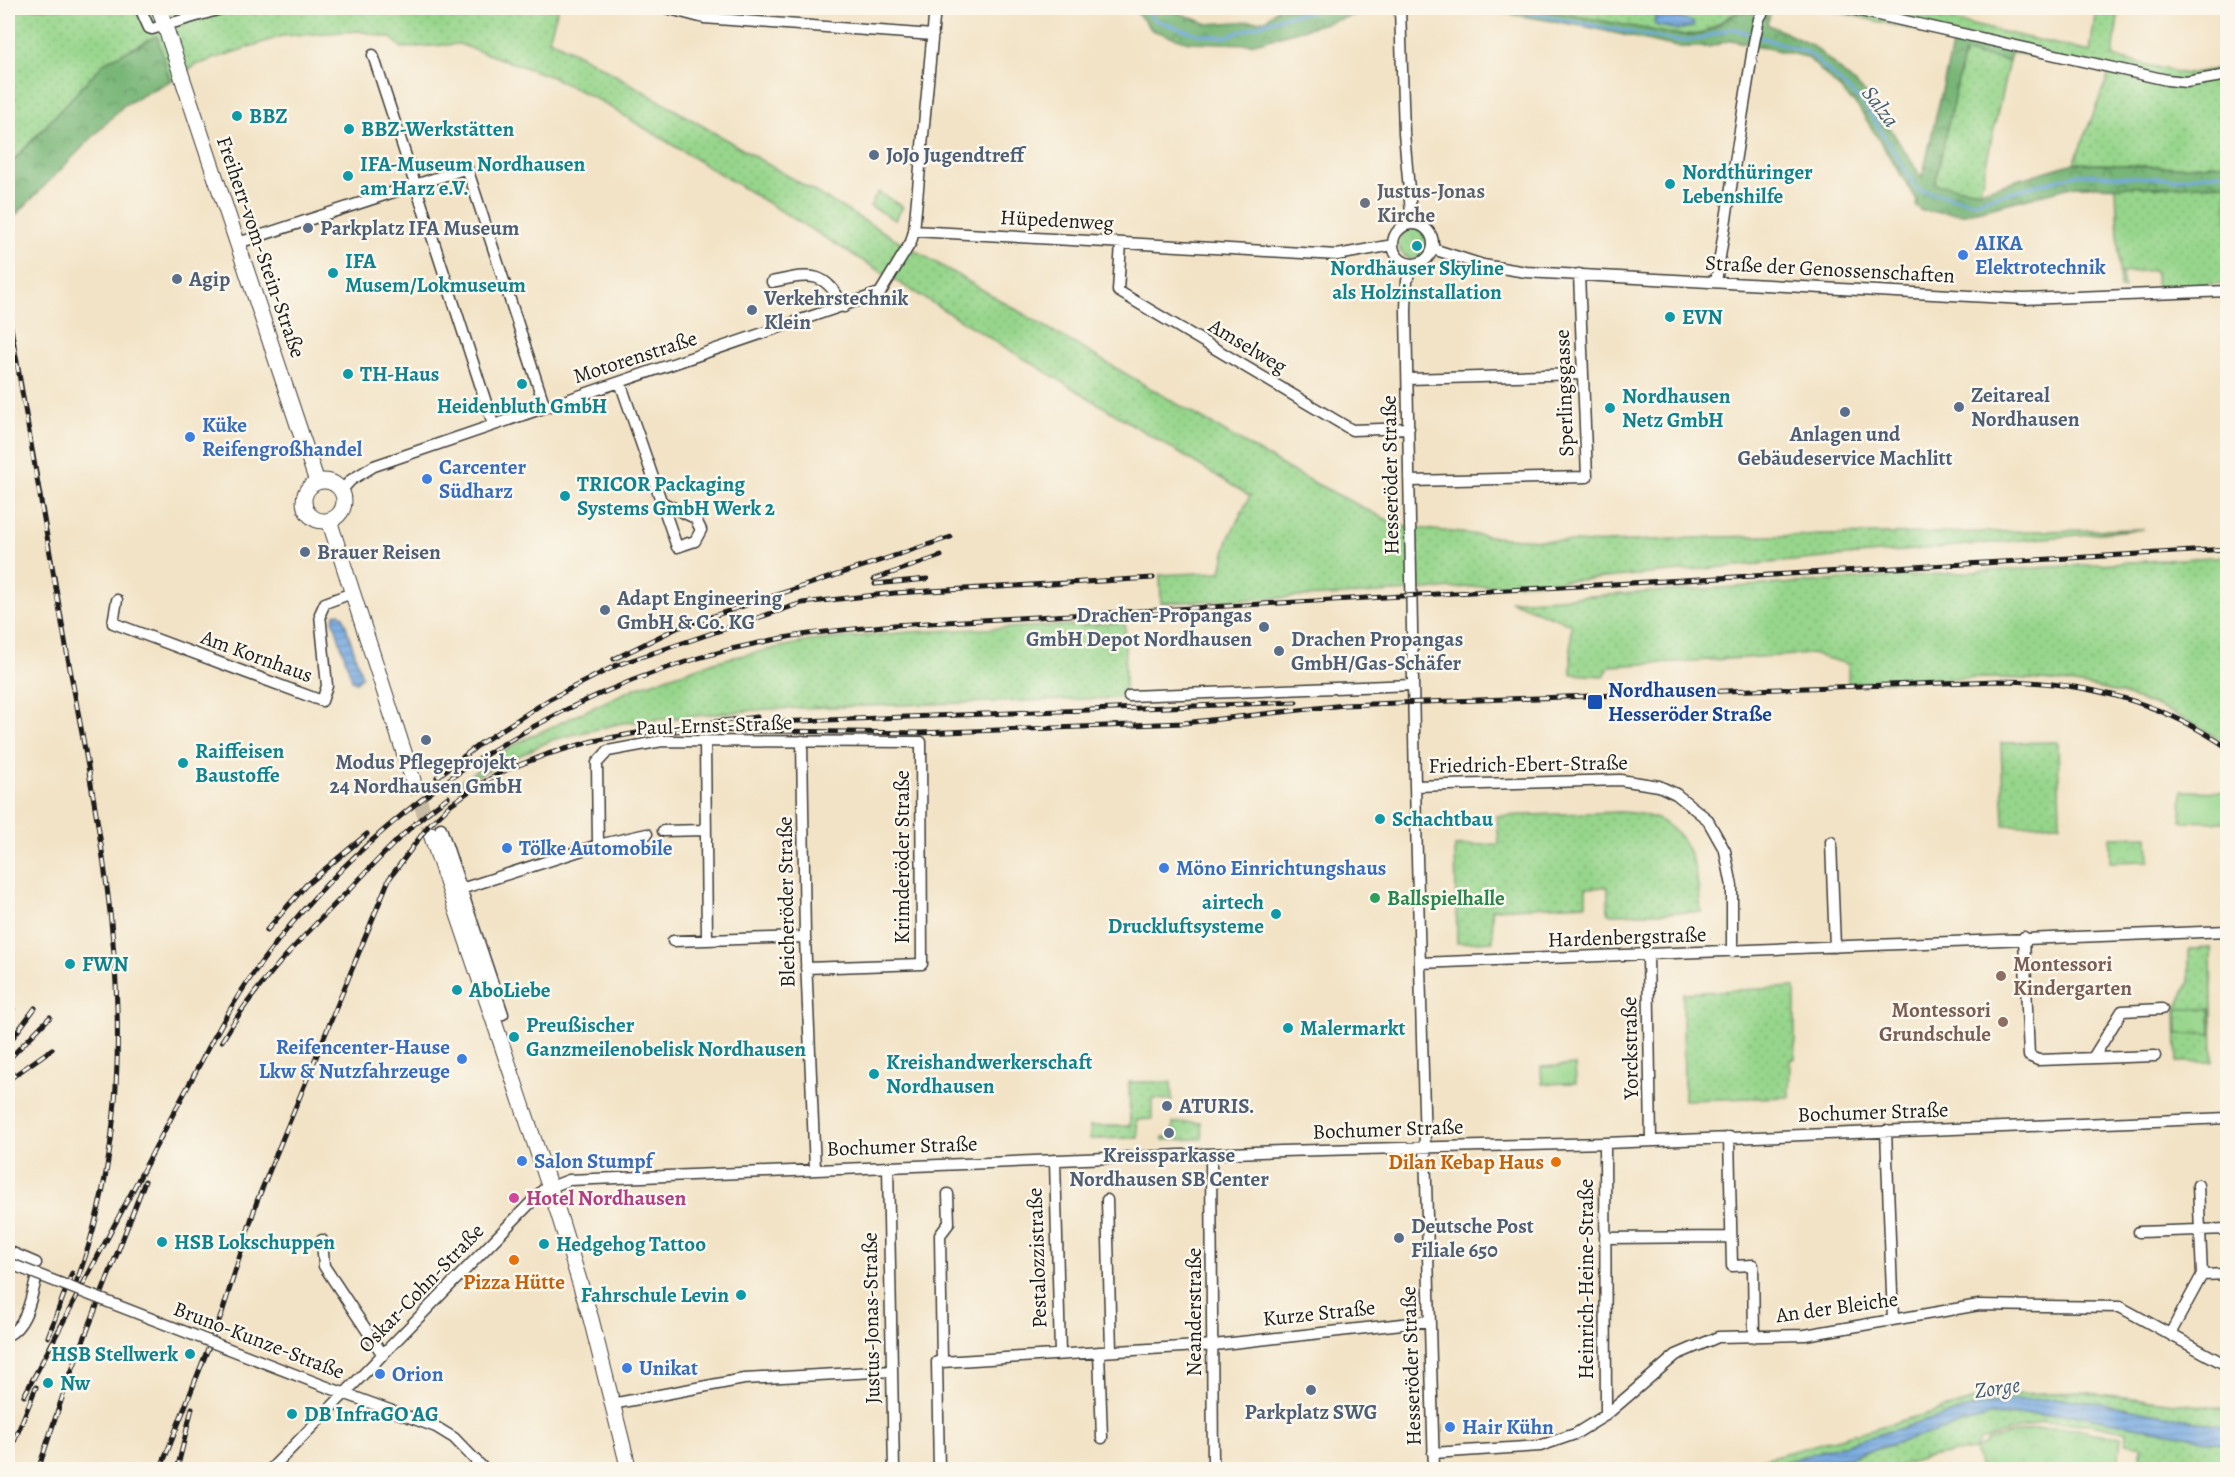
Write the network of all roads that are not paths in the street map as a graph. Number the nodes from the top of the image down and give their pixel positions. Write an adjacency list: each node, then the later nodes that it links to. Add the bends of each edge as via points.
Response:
1 (140, 8): 9 (street, via 149,28)
2 (159, 8): 9 (main road, Freiherr-vom-Stein-Straße)
3 (224, 8): 9 (street)
4 (666, 8): 10 (street, via 704,18)
5 (935, 8): 10 (street)
6 (1400, 8): 14 (street)
7 (1765, 8): 23 (street, via 1754,42)
8 (1847, 8): 12 (street, via 2168,80 2187,82)
9 (165, 25): 16 (main road, Freiherr-vom-Stein-Straße)
10 (933, 35): 15 (street)
11 (373, 55): 13 (street)
12 (2228, 75)
13 (414, 186): 16 (street); 29 (street, via 467,168); 30 (street)
14 (1412, 224): 18 (street, via 1398,231); 19 (street, via 1430,233)
15 (914, 231): 17 (street, Hüpedenweg); 25 (street, Motorenstraße, via 880,293)
16 (238, 243): 32 (main road, Freiherr-vom-Stein-Straße)
17 (1121, 243): 18 (street, Hüpedenweg, via 1336,255); 31 (street, Amselweg, via 1118,291 1352,430)
18 (1393, 245): 20 (street, via 1396,255)
19 (1433, 249): 20 (street, via 1426,261); 21 (street, Straße der Genossenschaften, via 1483,265)
20 (1411, 264): 27 (street, Hesseröder Straße, via 1406,311)
21 (1579, 274): 23 (street, Straße der Genossenschaften); 26 (street, Sperlingsgasse)
22 (772, 282): 25 (street, via 799,276 820,278 833,287)
23 (1716, 282): 24 (street, Straße der Genossenschaften, via 2025,299)
24 (2228, 291)
25 (844, 307): 28 (street, Motorenstraße)
26 (1582, 374): 27 (street); 33 (street, Sperlingsgasse, via 1587,477)
27 (1408, 379): 31 (street, Hesseröder Straße)
28 (620, 382): 29 (street, Motorenstraße); 35 (street)
29 (544, 407): 30 (street, Motorenstraße)
30 (493, 424): 34 (street, Motorenstraße, via 374,466)
31 (1409, 428): 33 (street, Hesseröder Straße)
32 (317, 482): 34 (main road, via 330,482); 36 (main road, via 304,497 306,510 316,519)
33 (1410, 482): 39 (street, Hesseröder Straße)
34 (341, 490): 36 (main road, via 342,508)
35 (662, 502)
36 (329, 520): 37 (main road)
37 (352, 593): 38 (street, Am Kornhaus, via 325,603 321,614 327,686 322,701 113,623); 44 (main road)
38 (117, 600)
39 (1413, 685): 40 (street); 45 (street, Hesseröder Straße)
40 (1129, 696)
41 (705, 741): 42 (street, Paul-Ernst-Straße); 46 (street); 51 (street, Paul-Ernst-Straße, via 662,741 608,751 597,763)
42 (802, 741): 43 (street, Paul-Ernst-Straße); 54 (street, Bleicheröder Straße)
43 (921, 742): 62 (street, Krimderöder Straße, via 922,964)
44 (413, 780)
45 (1415, 786): 59 (street, Friedrich-Ebert-Straße, via 1620,780 1659,786 1676,794 1707,819 1725,851 1732,886); 61 (street, Hesseröder Straße)
46 (705, 830): 48 (street); 56 (street)
47 (436, 831): 52 (street); 64 (main road)
48 (663, 831)
49 (647, 834): 51 (street)
50 (1831, 842): 58 (street)
51 (598, 845): 52 (street)
52 (461, 889): 64 (street, via 503,1014)
53 (2228, 930): 55 (street, Hardenbergstraße)
54 (805, 937): 56 (street); 62 (street, Bleicheröder Straße)
55 (2024, 937): 58 (street, Hardenbergstraße); 66 (street, via 2029,1056 2038,1060)
56 (707, 939): 57 (street)
57 (674, 941)
58 (1835, 947): 59 (street, Hardenbergstraße)
59 (1732, 952): 60 (street, Hardenbergstraße)
60 (1648, 956): 61 (street, Hardenbergstraße); 70 (street, Yorckstraße)
61 (1420, 963): 72 (street, Hesseröder Straße)
62 (806, 968): 76 (street, Bleicheröder Straße)
63 (2162, 1009): 66 (street, via 2122,1011)
64 (493, 1017): 78 (main road)
65 (2155, 1056): 66 (street)
66 (2093, 1058)
67 (2228, 1118): 68 (street, Bochumer Straße)
68 (1886, 1131): 69 (street, Bochumer Straße); 93 (street)
69 (1729, 1137): 70 (street, Bochumer Straße); 84 (street)
70 (1650, 1141): 71 (street, Bochumer Straße)
71 (1605, 1143): 72 (street, Bochumer Straße); 85 (street, Heinrich-Heine-Straße)
72 (1426, 1147): 73 (street, Bochumer Straße); 94 (street, Hesseröder Straße)
73 (1211, 1155): 74 (street, Bochumer Straße); 98 (street, Neanderstraße)
74 (1055, 1160): 75 (street, Bochumer Straße); 101 (street, Pestalozzistraße)
75 (888, 1167): 76 (street, Bochumer Straße); 105 (street, Justus-Jonas-Straße)
76 (814, 1169): 78 (street, Bochumer Straße, via 569,1180)
77 (2198, 1185): 82 (street)
78 (550, 1187): 102 (street, Oskar-Cohn-Straße, via 521,1212); 107 (main road, via 591,1319)
79 (948, 1194): 103 (street, via 949,1223 940,1235)
80 (1107, 1200): 99 (street)
81 (2228, 1229): 82 (street)
82 (2200, 1230): 83 (street); 91 (street)
83 (2139, 1232)
84 (1731, 1237): 85 (street); 97 (street, via 1732,1266 1753,1265)
85 (1605, 1238): 108 (street, Heinrich-Heine-Straße)
86 (322, 1240): 102 (street, via 324,1266)
87 (8, 1251): 89 (street)
88 (8, 1263): 106 (street, Bruno-Kunze-Straße, bridge)
89 (36, 1263)
90 (2228, 1274): 91 (street)
91 (2202, 1275): 95 (street)
92 (36, 1280): 96 (street, via 19,1327)
93 (1893, 1320): 95 (street, An der Bleiche, via 1979,1305 2120,1307); 97 (street, An der Bleiche, via 1805,1335)
94 (1429, 1321): 98 (street, Kurze Straße); 110 (street, Hesseröder Straße)
95 (2170, 1334): 104 (street, An der Bleiche)
96 (8, 1335)
97 (1754, 1337): 108 (street, An der Bleiche, via 1718,1337 1676,1355)
98 (1214, 1345): 99 (street, Pestalozzistraße); 116 (street, Neanderstraße)
99 (1112, 1351): 100 (street, Pestalozzistraße)
100 (1099, 1352): 101 (street, Pestalozzistraße); 109 (street)
101 (1060, 1354): 103 (street, Pestalozzistraße)
102 (384, 1355): 106 (street, Oskar-Cohn-Straße)
103 (942, 1362): 115 (street, via 937,1362)
104 (2228, 1366)
105 (892, 1371): 107 (street, via 744,1380); 114 (street, Justus-Jonas-Straße)
106 (345, 1394): 111 (street, Oskar-Cohn-Straße); 112 (street, Bruno-Kunze-Straße, via 436,1426 454,1438)
107 (612, 1404): 113 (main road)
108 (1606, 1415): 110 (street, An der Bleiche, via 1575,1434 1540,1446)
109 (1102, 1438)
110 (1433, 1453): 117 (street, Hesseröder Straße)
111 (270, 1470)
112 (485, 1470)
113 (629, 1470)
114 (894, 1470)
115 (939, 1470)
116 (1213, 1470)
117 (1434, 1470)

